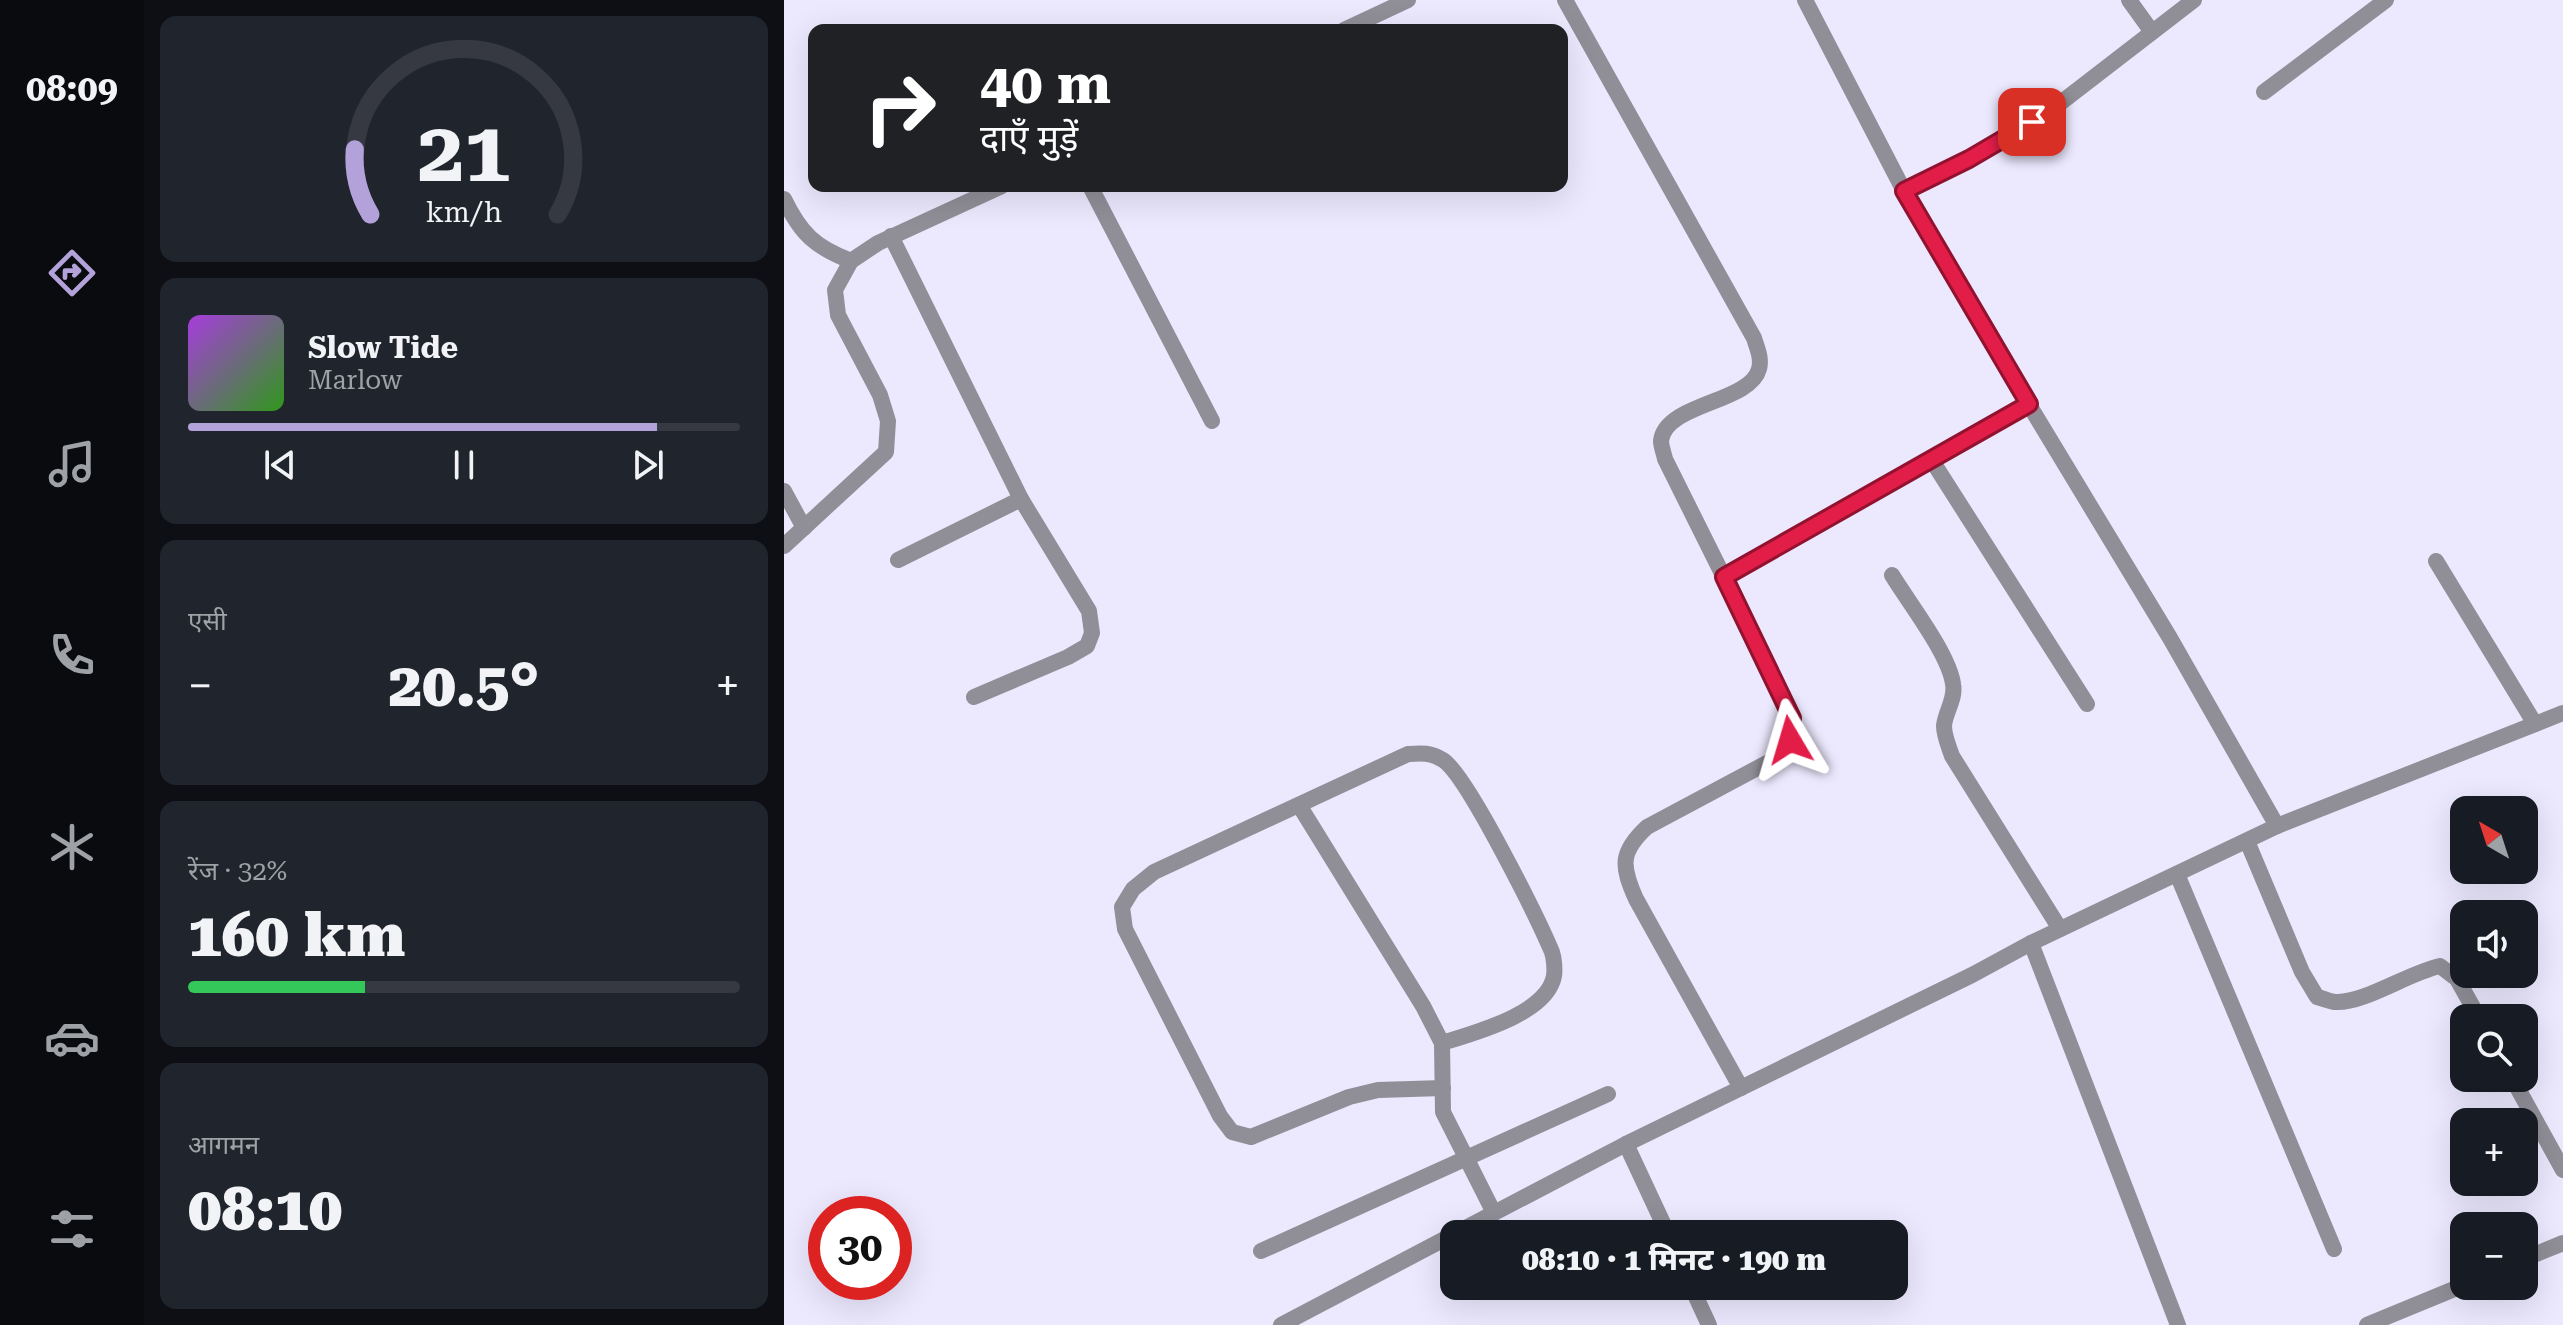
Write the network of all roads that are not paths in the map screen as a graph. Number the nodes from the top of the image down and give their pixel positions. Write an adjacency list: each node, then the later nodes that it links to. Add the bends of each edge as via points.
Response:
1 (1408, 0): 7 (street)
2 (1565, 0): 26 (street, via 1760,357 1759,371 1750,383 1667,426 1661,441)
3 (1805, 0): 10 (street)
4 (2129, 0): 8 (street)
5 (2194, 0): 8 (street)
6 (2386, 0): 9 (street)
7 (1357, 24)
8 (2152, 32): 10 (street, via 2050,111)
9 (2264, 92)
10 (1904, 191): 16 (street)
11 (989, 192): 14 (street)
12 (1093, 192): 17 (street)
13 (784, 199): 15 (street, via 804,234 824,251)
14 (891, 236): 15 (street); 20 (street)
15 (851, 261): 21 (street, via 835,290 838,315 880,395 888,421 886,452)
16 (2029, 404): 18 (street); 32 (street)
17 (1212, 421)
18 (1931, 459): 26 (street); 28 (street)
19 (784, 491): 21 (street)
20 (1021, 499): 23 (street); 27 (street, via 1089,611 1092,633 1087,646 1068,657)
21 (804, 528): 22 (street)
22 (784, 546)
23 (898, 560)
24 (2436, 561): 30 (street)
25 (1892, 575): 35 (street, via 1949,666 1954,686 1944,724 1952,756)
26 (1724, 577): 40 (street, via 1792,718 1790,740 1780,756 1647,827 1630,843 1625,859 1636,899)
27 (974, 697)
28 (2087, 704)
29 (2563, 713): 30 (street)
30 (2535, 724): 32 (street)
31 (1299, 805): 38 (street); 38 (street, via 1408,754 1426,752 1445,761 1493,836 1553,955 1554,978 1524,1012); 39 (street, via 1154,872 1133,889 1122,907 1125,929 1220,1116 1232,1132 1251,1137 1349,1097 1378,1090)
32 (2277, 826): 33 (street)
33 (2247, 841): 34 (street); 37 (street, via 2317,997 2335,1002 2356,999 2440,966 2457,979)
34 (2177, 874): 35 (street); 51 (street)
35 (2060, 929): 36 (street)
36 (2031, 943): 40 (street); 58 (street)
37 (2471, 1004)
38 (1442, 1043): 39 (street)
39 (1443, 1088): 44 (street, via 1443,1112)
40 (1741, 1088): 43 (street)
41 (2520, 1092): 45 (street)
42 (1608, 1094): 44 (street)
43 (1626, 1144): 46 (street); 48 (street)
44 (1466, 1159): 46 (street); 52 (street)
45 (2563, 1170)
46 (1494, 1213): 47 (street)
47 (1481, 1220)
48 (1661, 1220)
49 (1440, 1241): 56 (street)
50 (2563, 1243): 53 (street)
51 (2334, 1249)
52 (1261, 1251)
53 (2538, 1253)
54 (2450, 1291): 59 (street)
55 (1697, 1300): 57 (street)
56 (1281, 1325)
57 (1709, 1325)
58 (2178, 1325)
59 (2367, 1325)

